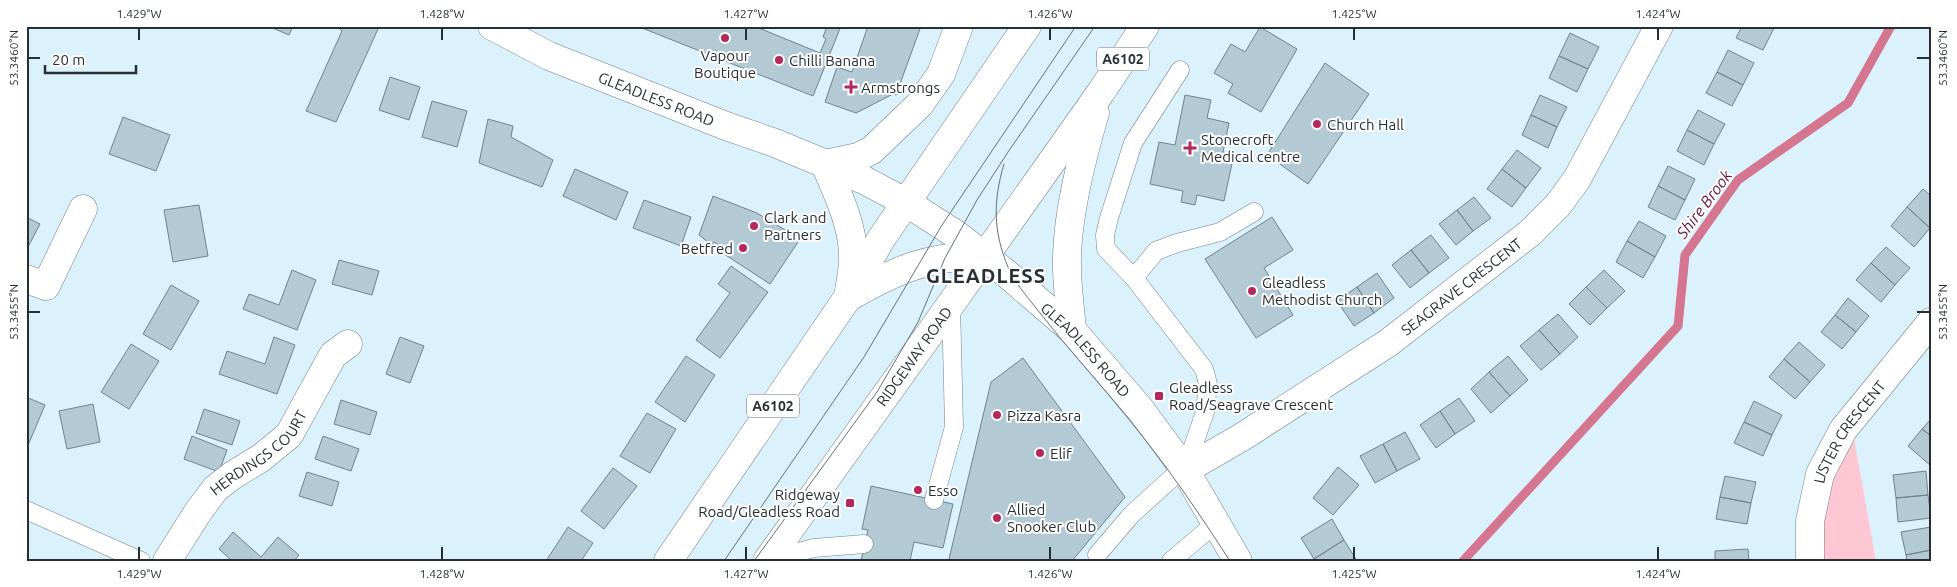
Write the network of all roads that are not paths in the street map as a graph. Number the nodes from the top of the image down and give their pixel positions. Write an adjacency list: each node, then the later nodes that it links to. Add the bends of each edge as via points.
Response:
1 (492, 26): 8 (main road, GLEADLESS ROAD, via 549,56)
2 (959, 26): 8 (main road, via 941,74 920,104 872,150 858,157)
3 (1027, 26): 9 (main road, A6102)
4 (1145, 26): 7 (main road, RIDGEWAY ROAD / A6102)
5 (1659, 26): 20 (main road, SEAGRAVE CRESCENT, via 1577,179 1558,205 1530,233 1388,343)
6 (1180, 70): 13 (lane, via 1133,144 1105,235 1106,249)
7 (1102, 92): 12 (main road, RIDGEWAY ROAD / A6102); 18 (main road, via 1083,154 1069,229 1067,276)
8 (825, 164): 9 (main road, GLEADLESS ROAD); 15 (main road, via 851,235 853,256)
9 (907, 203): 12 (main road, GLEADLESS ROAD); 15 (main road, A6102, via 881,239)
10 (83, 209): 14 (main road, via 46,286)
11 (1254, 212): 13 (lane, via 1220,232 1156,251)
12 (984, 258): 15 (main road, via 965,256 917,265 885,276); 16 (main road, RIDGEWAY ROAD / A6102); 18 (main road, GLEADLESS ROAD)
13 (1134, 278): 20 (lane, via 1204,369 1208,384 1205,412)
14 (26, 279)
15 (848, 297): 23 (main road, A6102)
16 (951, 304): 21 (lane, via 954,427); 27 (main road, RIDGEWAY ROAD / A6102)
17 (1931, 322): 34 (main road, LISTER CRESCENT, via 1843,430 1820,474 1810,521)
18 (1072, 330): 20 (main road, GLEADLESS ROAD, via 1140,409)
19 (348, 344): 29 (main road, HERDINGS COURT, via 333,355 289,435 215,489)
20 (1185, 470): 24 (main road, GLEADLESS ROAD); 26 (lane, via 1132,514)
21 (934, 500)
22 (26, 510): 28 (lane)
23 (699, 516): 30 (main road, A6102); 31 (main road)
24 (1216, 523): 32 (lane); 33 (main road, GLEADLESS ROAD)
25 (864, 544): 27 (lane, via 814,548)
26 (1097, 555)
27 (767, 560)
28 (141, 561)
29 (167, 561)
30 (668, 561)
31 (692, 561)
32 (1170, 561)
33 (1238, 561)
34 (1810, 561)

